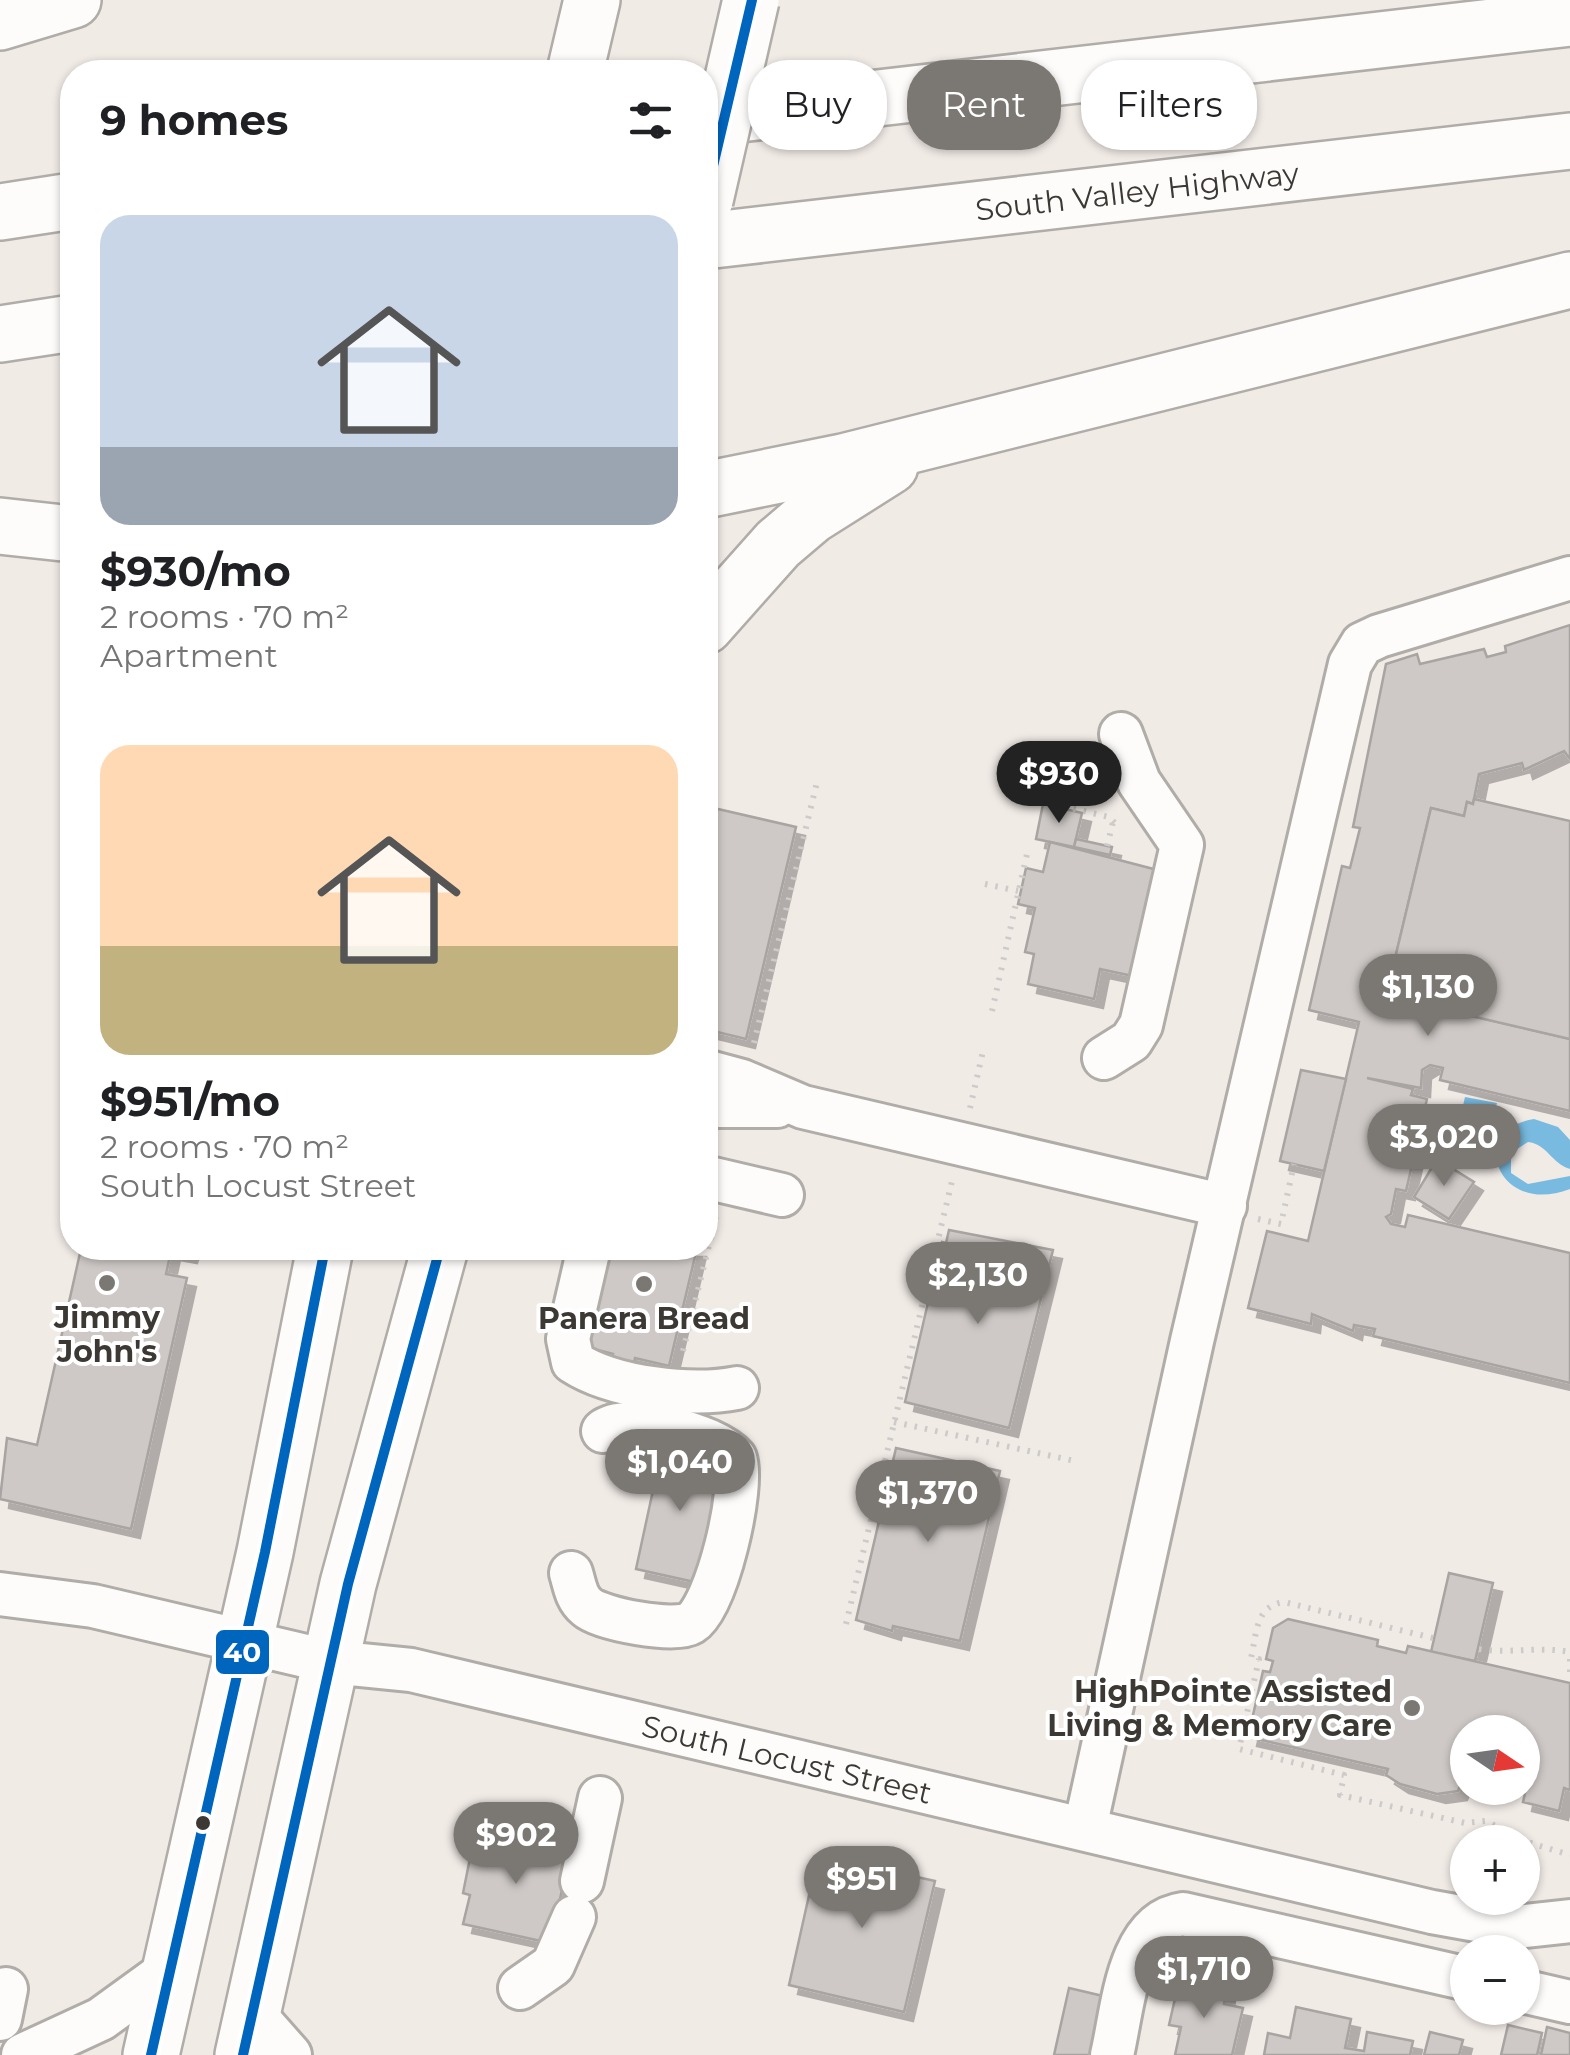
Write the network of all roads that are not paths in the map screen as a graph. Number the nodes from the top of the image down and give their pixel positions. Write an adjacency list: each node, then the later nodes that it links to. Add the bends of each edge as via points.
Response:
1 (73, 0): 5 (main road)
2 (752, 0): 9 (main road, bridge)
3 (590, 9): 6 (main road)
4 (1570, 18): 7 (main road)
5 (0, 22)
6 (578, 60)
7 (718, 116)
8 (1570, 141): 12 (main road, South Valley Highway)
9 (718, 145)
10 (60, 203): 11 (main road)
11 (0, 212)
12 (718, 239)
13 (1570, 280): 16 (main road)
14 (60, 325): 15 (main road)
15 (0, 334)
16 (928, 440): 17 (main road); 22 (main road, via 810,516)
17 (718, 487)
18 (60, 520): 19 (main road)
19 (0, 526): 20 (main road)
20 (60, 533)
21 (1570, 578): 30 (street, via 1379,636 1362,644 1350,664)
22 (718, 610)
23 (1121, 734): 24 (street, via 1139,782 1182,845 1141,1025 1131,1041)
24 (1104, 1058)
25 (718, 1075): 27 (street)
26 (718, 1106): 27 (street)
27 (802, 1107): 30 (street)
28 (718, 1193): 29 (street)
29 (782, 1196)
30 (1236, 1215): 41 (street)
31 (322, 1260): 38 (main road)
32 (437, 1260): 39 (main road)
33 (586, 1260): 34 (street, via 568,1339 574,1362 690,1395)
34 (736, 1388)
35 (603, 1431): 36 (street, via 614,1422 632,1422 707,1440 735,1458 740,1478 711,1601 693,1622 661,1627 593,1611 578,1597)
36 (571, 1573)
37 (0, 1594): 38 (street, South Locust Street, via 93,1606)
38 (244, 1642): 39 (street, South Locust Street); 45 (main road)
39 (330, 1662): 41 (street, South Locust Street, via 411,1670); 50 (main road)
40 (600, 1798): 47 (street, via 578,1899 554,1965)
41 (1085, 1828): 42 (street, South Locust Street)
42 (1427, 1911): 43 (street, South Locust Street, via 1516,1927); 44 (street)
43 (1570, 1920)
44 (1413, 1966): 46 (street); 54 (street, via 1183,1914 1164,1917 1134,1962)
45 (170, 1970): 51 (street, via 101,2019); 52 (main road)
46 (1450, 1975)
47 (520, 1988)
48 (1540, 1996): 49 (street)
49 (1570, 2002)
50 (248, 2033): 53 (street)
51 (23, 2055)
52 (151, 2055)
53 (290, 2055)
54 (1112, 2055)

